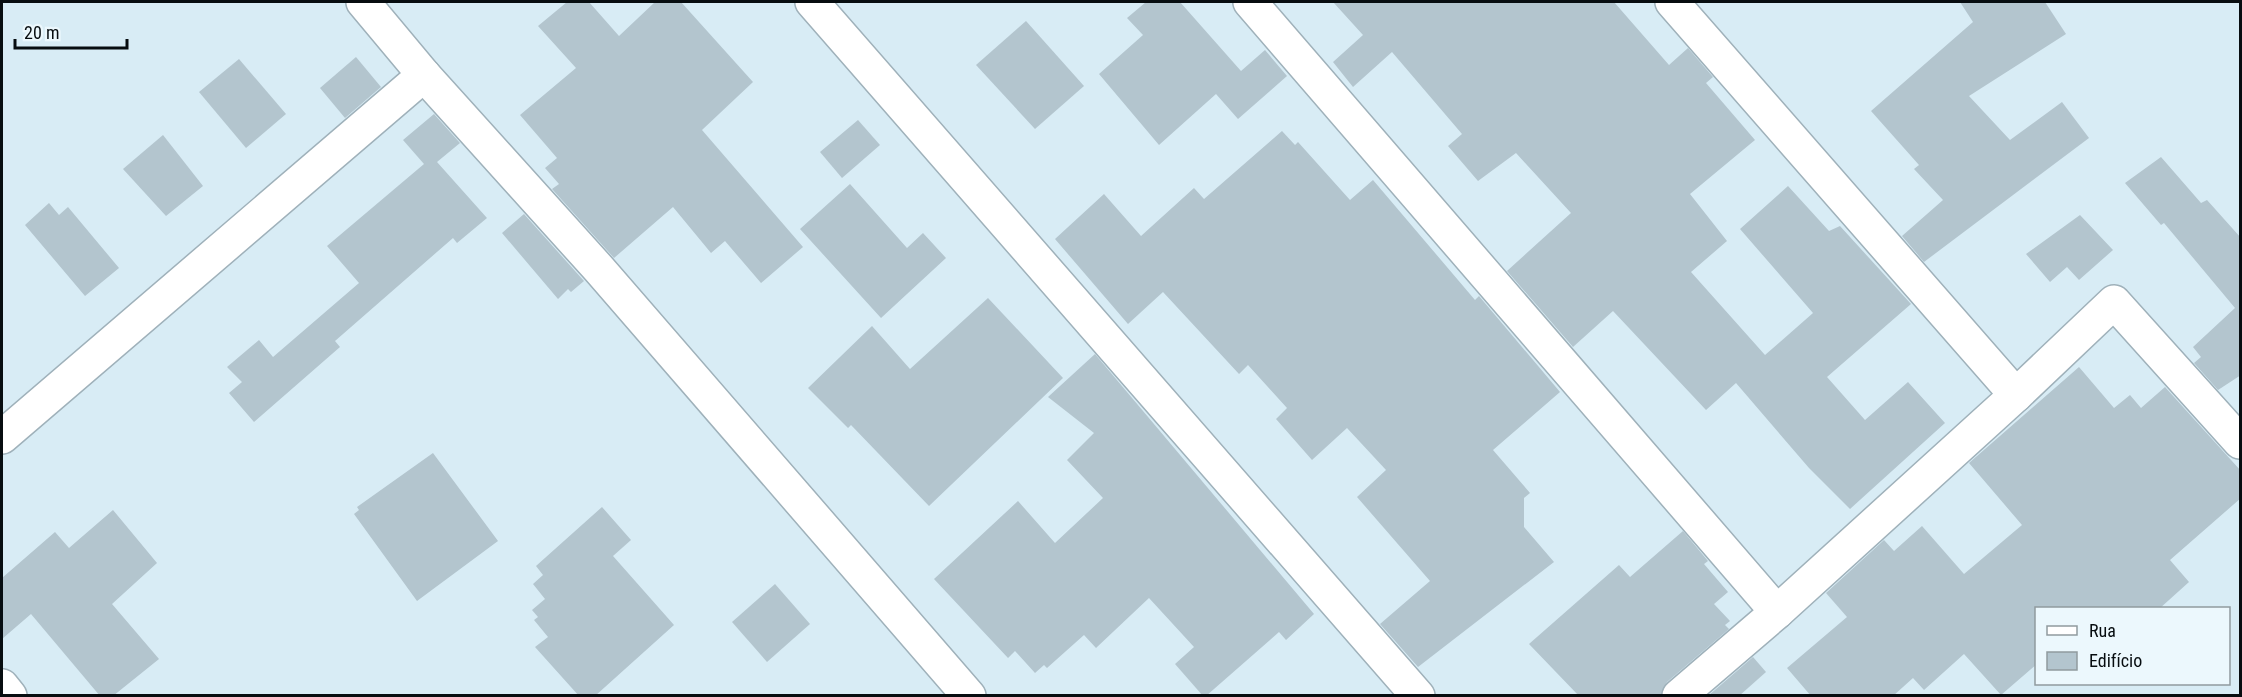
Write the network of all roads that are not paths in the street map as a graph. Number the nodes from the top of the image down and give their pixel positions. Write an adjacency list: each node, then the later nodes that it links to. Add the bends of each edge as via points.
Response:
1 (363, 2): 5 (street)
2 (812, 2): 13 (street)
3 (1250, 2): 9 (street)
4 (1672, 2): 6 (street)
5 (424, 75): 7 (street); 12 (street, via 607,278)
6 (2016, 395): 8 (street, via 2114,302); 9 (street)
7 (2, 437)
8 (2241, 442)
9 (1777, 612): 14 (street)
10 (2, 686): 11 (street)
11 (10, 696)
12 (969, 696)
13 (1418, 696)
14 (1679, 696)

